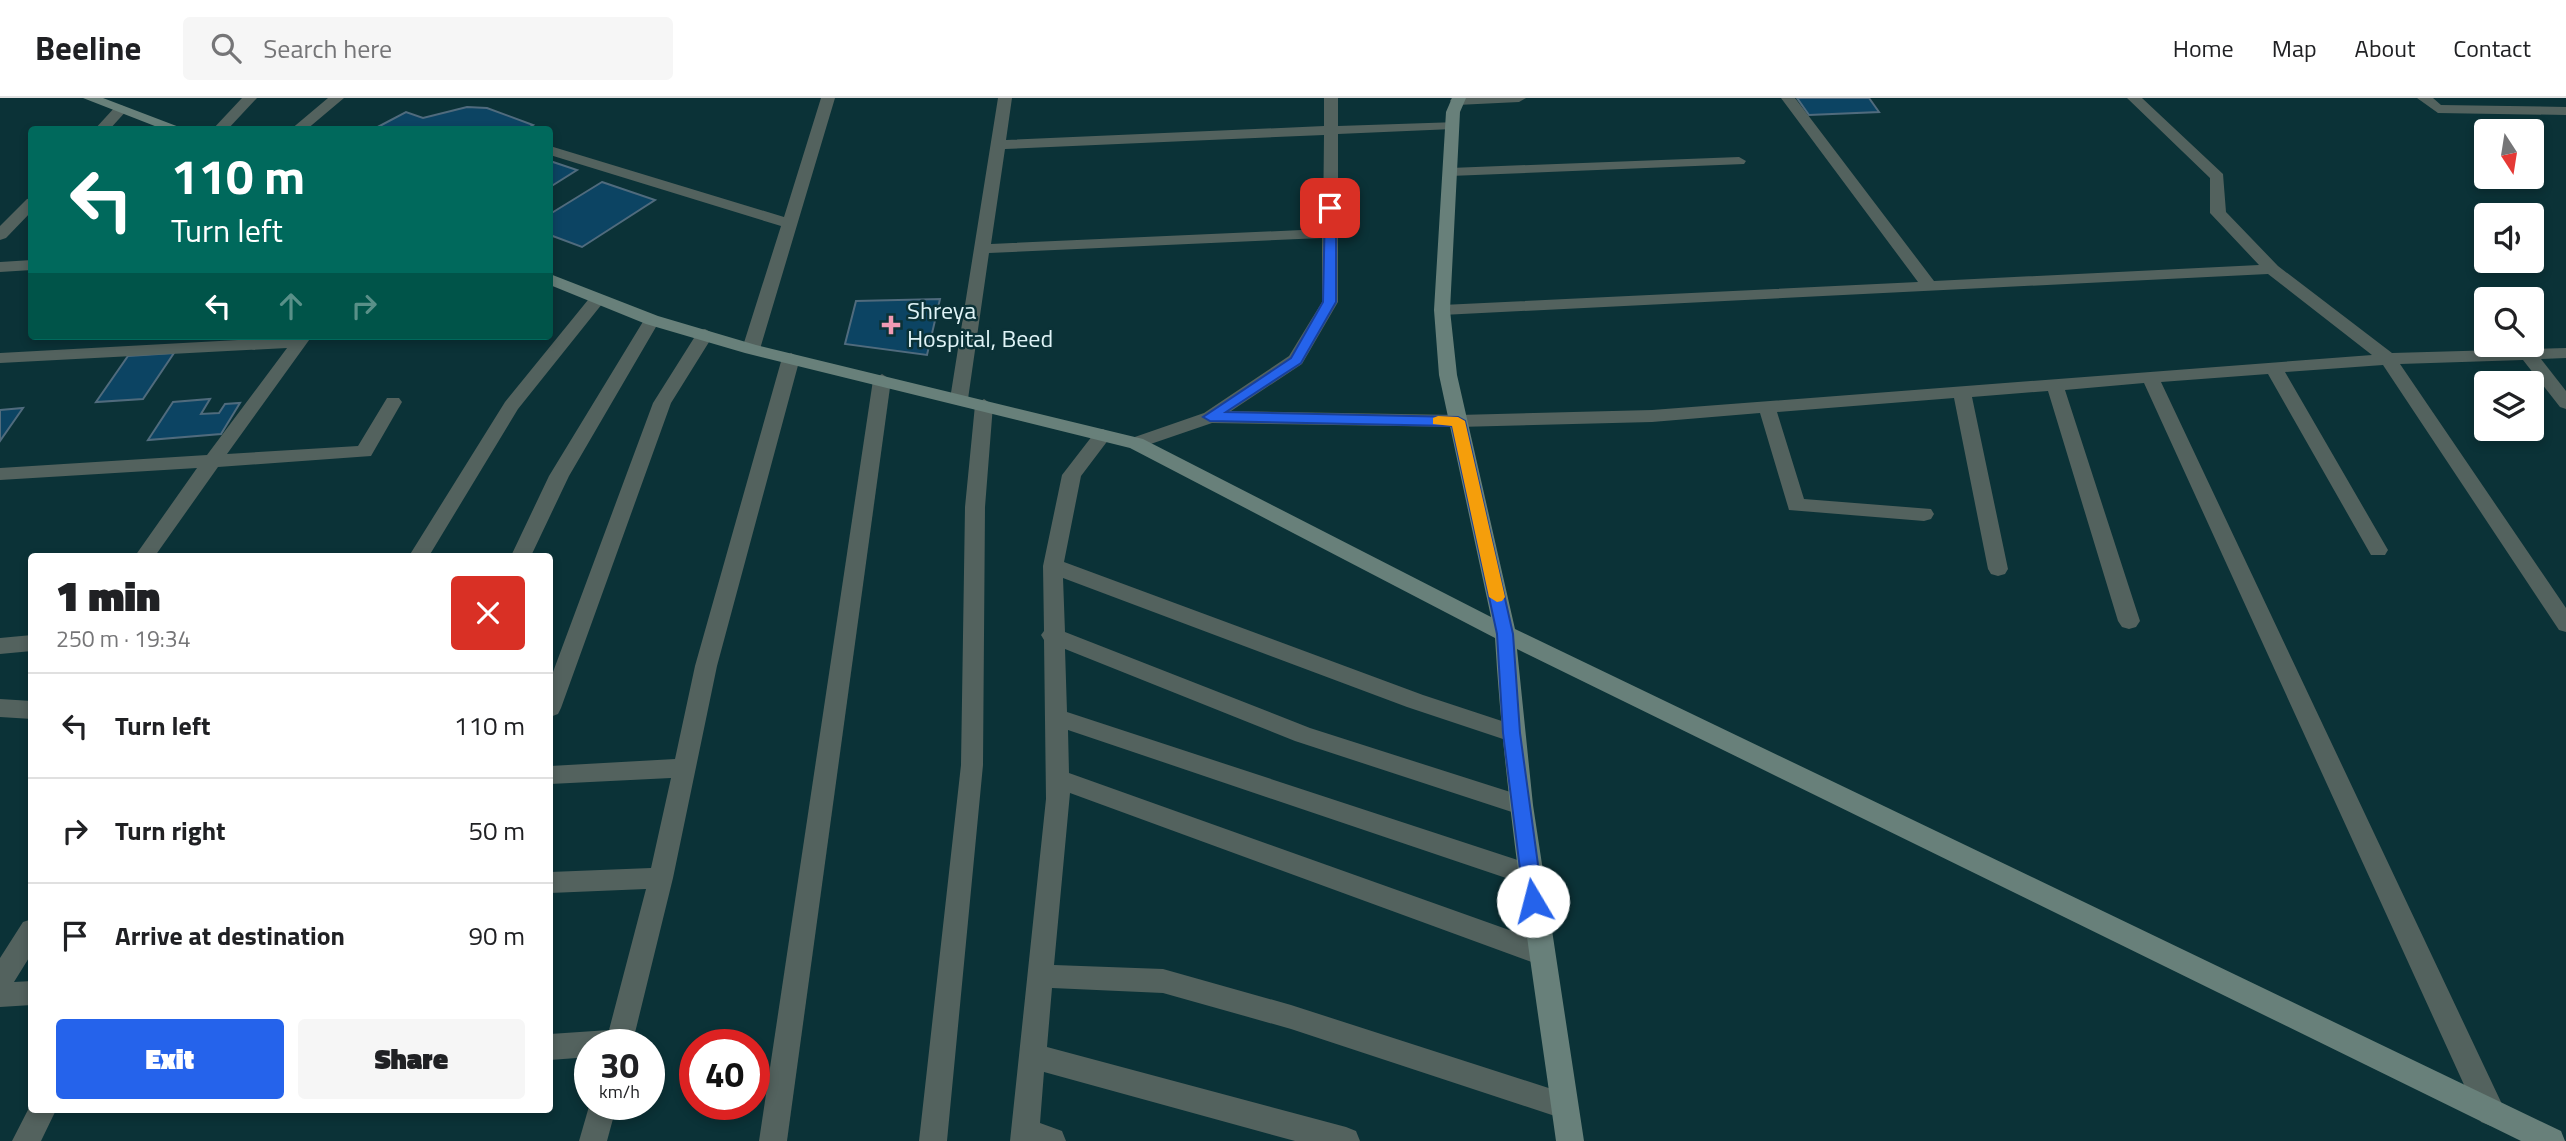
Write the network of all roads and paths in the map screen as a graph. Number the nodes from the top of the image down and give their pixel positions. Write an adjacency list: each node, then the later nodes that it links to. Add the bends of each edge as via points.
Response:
1 (90, 98): 13 (main road)
2 (250, 98): 18 (street)
3 (337, 98): 19 (street)
4 (828, 98): 26 (street)
5 (1005, 98): 21 (street)
6 (1331, 98): 20 (street)
7 (1518, 98): 12 (street)
8 (1788, 98): 34 (street)
9 (2134, 98): 32 (street, via 2218,177 2218,213)
10 (2424, 98): 14 (street, via 2438,109)
11 (2542, 98): 14 (street)
12 (1458, 99): 15 (main road)
13 (116, 104): 16 (street); 17 (main road)
14 (2563, 111)
15 (1452, 125): 20 (street); 24 (main road)
16 (103, 126)
17 (170, 126)
18 (223, 126)
19 (302, 126)
20 (1331, 131): 21 (street); 27 (street)
21 (998, 145): 29 (street)
22 (553, 151): 26 (street)
23 (1739, 161): 24 (street)
24 (1450, 172): 36 (main road)
25 (28, 206): 28 (street)
26 (789, 224): 41 (street)
27 (1330, 233): 29 (street); 59 (street, via 1330,302 1296,360)
28 (0, 235)
29 (982, 249): 54 (street)
30 (28, 265): 31 (street)
31 (0, 267)
32 (2272, 269): 34 (street); 48 (street)
33 (553, 280): 35 (main road)
34 (1930, 286): 36 (street)
35 (598, 299): 37 (main road); 68 (street, via 511,406)
36 (1443, 310): 60 (main road, via 1448,375)
37 (652, 320): 38 (main road); 69 (street, via 559,476)
38 (705, 334): 41 (main road); 78 (street, via 662,403)
39 (285, 340): 46 (street)
40 (300, 340): 63 (street)
41 (751, 349): 47 (main road)
42 (2544, 353): 43 (street)
43 (2566, 353)
44 (2474, 355): 48 (street)
45 (2530, 357): 56 (street)
46 (0, 358)
47 (792, 358): 51 (main road); 83 (street, via 706,666)
48 (2388, 359): 49 (street); 73 (street)
49 (2274, 368): 50 (street); 66 (street)
50 (2151, 379): 52 (street); 101 (street)
51 (881, 380): 54 (main road); 107 (street)
52 (2055, 386): 53 (street); 72 (street)
53 (1962, 394): 58 (street); 71 (street)
54 (959, 399): 57 (main road)
55 (393, 402): 63 (street, via 365,452)
56 (2566, 404)
57 (984, 405): 61 (main road); 108 (street, via 975,508 972,765)
58 (1767, 408): 60 (street); 65 (street, via 1796,505)
59 (1210, 417): 60 (street); 62 (street)
60 (1458, 421): 74 (main road)
61 (1103, 435): 62 (main road); 70 (street, via 1072,475)
62 (1136, 443): 74 (main road)
63 (211, 461): 64 (street); 67 (street)
64 (0, 474)
65 (1924, 514)
66 (2378, 550)
67 (147, 553)
68 (421, 553)
69 (522, 553)
70 (1053, 566): 75 (street); 82 (street)
71 (1998, 569)
72 (2129, 621)
73 (2566, 624)
74 (1505, 634): 82 (main road); 101 (main road)
75 (1052, 635): 81 (street); 86 (street, via 1303,735)
76 (28, 643): 77 (street)
77 (0, 646)
78 (553, 700)
79 (0, 708): 80 (street)
80 (28, 710)
81 (1055, 717): 85 (street); 87 (street)
82 (1512, 733): 86 (main road)
83 (684, 768): 84 (street); 88 (street)
84 (553, 775)
85 (1058, 779): 91 (street); 92 (street)
86 (1521, 805): 87 (main road)
87 (1530, 875): 91 (main road)
88 (661, 878): 89 (street); 96 (street)
89 (553, 882)
90 (28, 936): 93 (street)
91 (1541, 953): 100 (main road)
92 (1041, 976): 99 (street); 100 (street, via 1163,981 1291,1017)
93 (0, 981)
94 (28, 993): 95 (street)
95 (0, 995)
96 (623, 1029)
97 (574, 1046): 98 (street)
98 (553, 1047)
99 (1032, 1056): 104 (street); 110 (street)
100 (1564, 1106): 111 (main road)
101 (2491, 1112): 112 (main road)
102 (40, 1113): 105 (street)
103 (599, 1120): 106 (street)
104 (1025, 1137): 109 (street)
105 (26, 1141)
106 (593, 1141)
107 (773, 1141)
108 (933, 1141)
109 (1052, 1141)
110 (1346, 1141)
111 (1570, 1141)
112 (2551, 1141)

